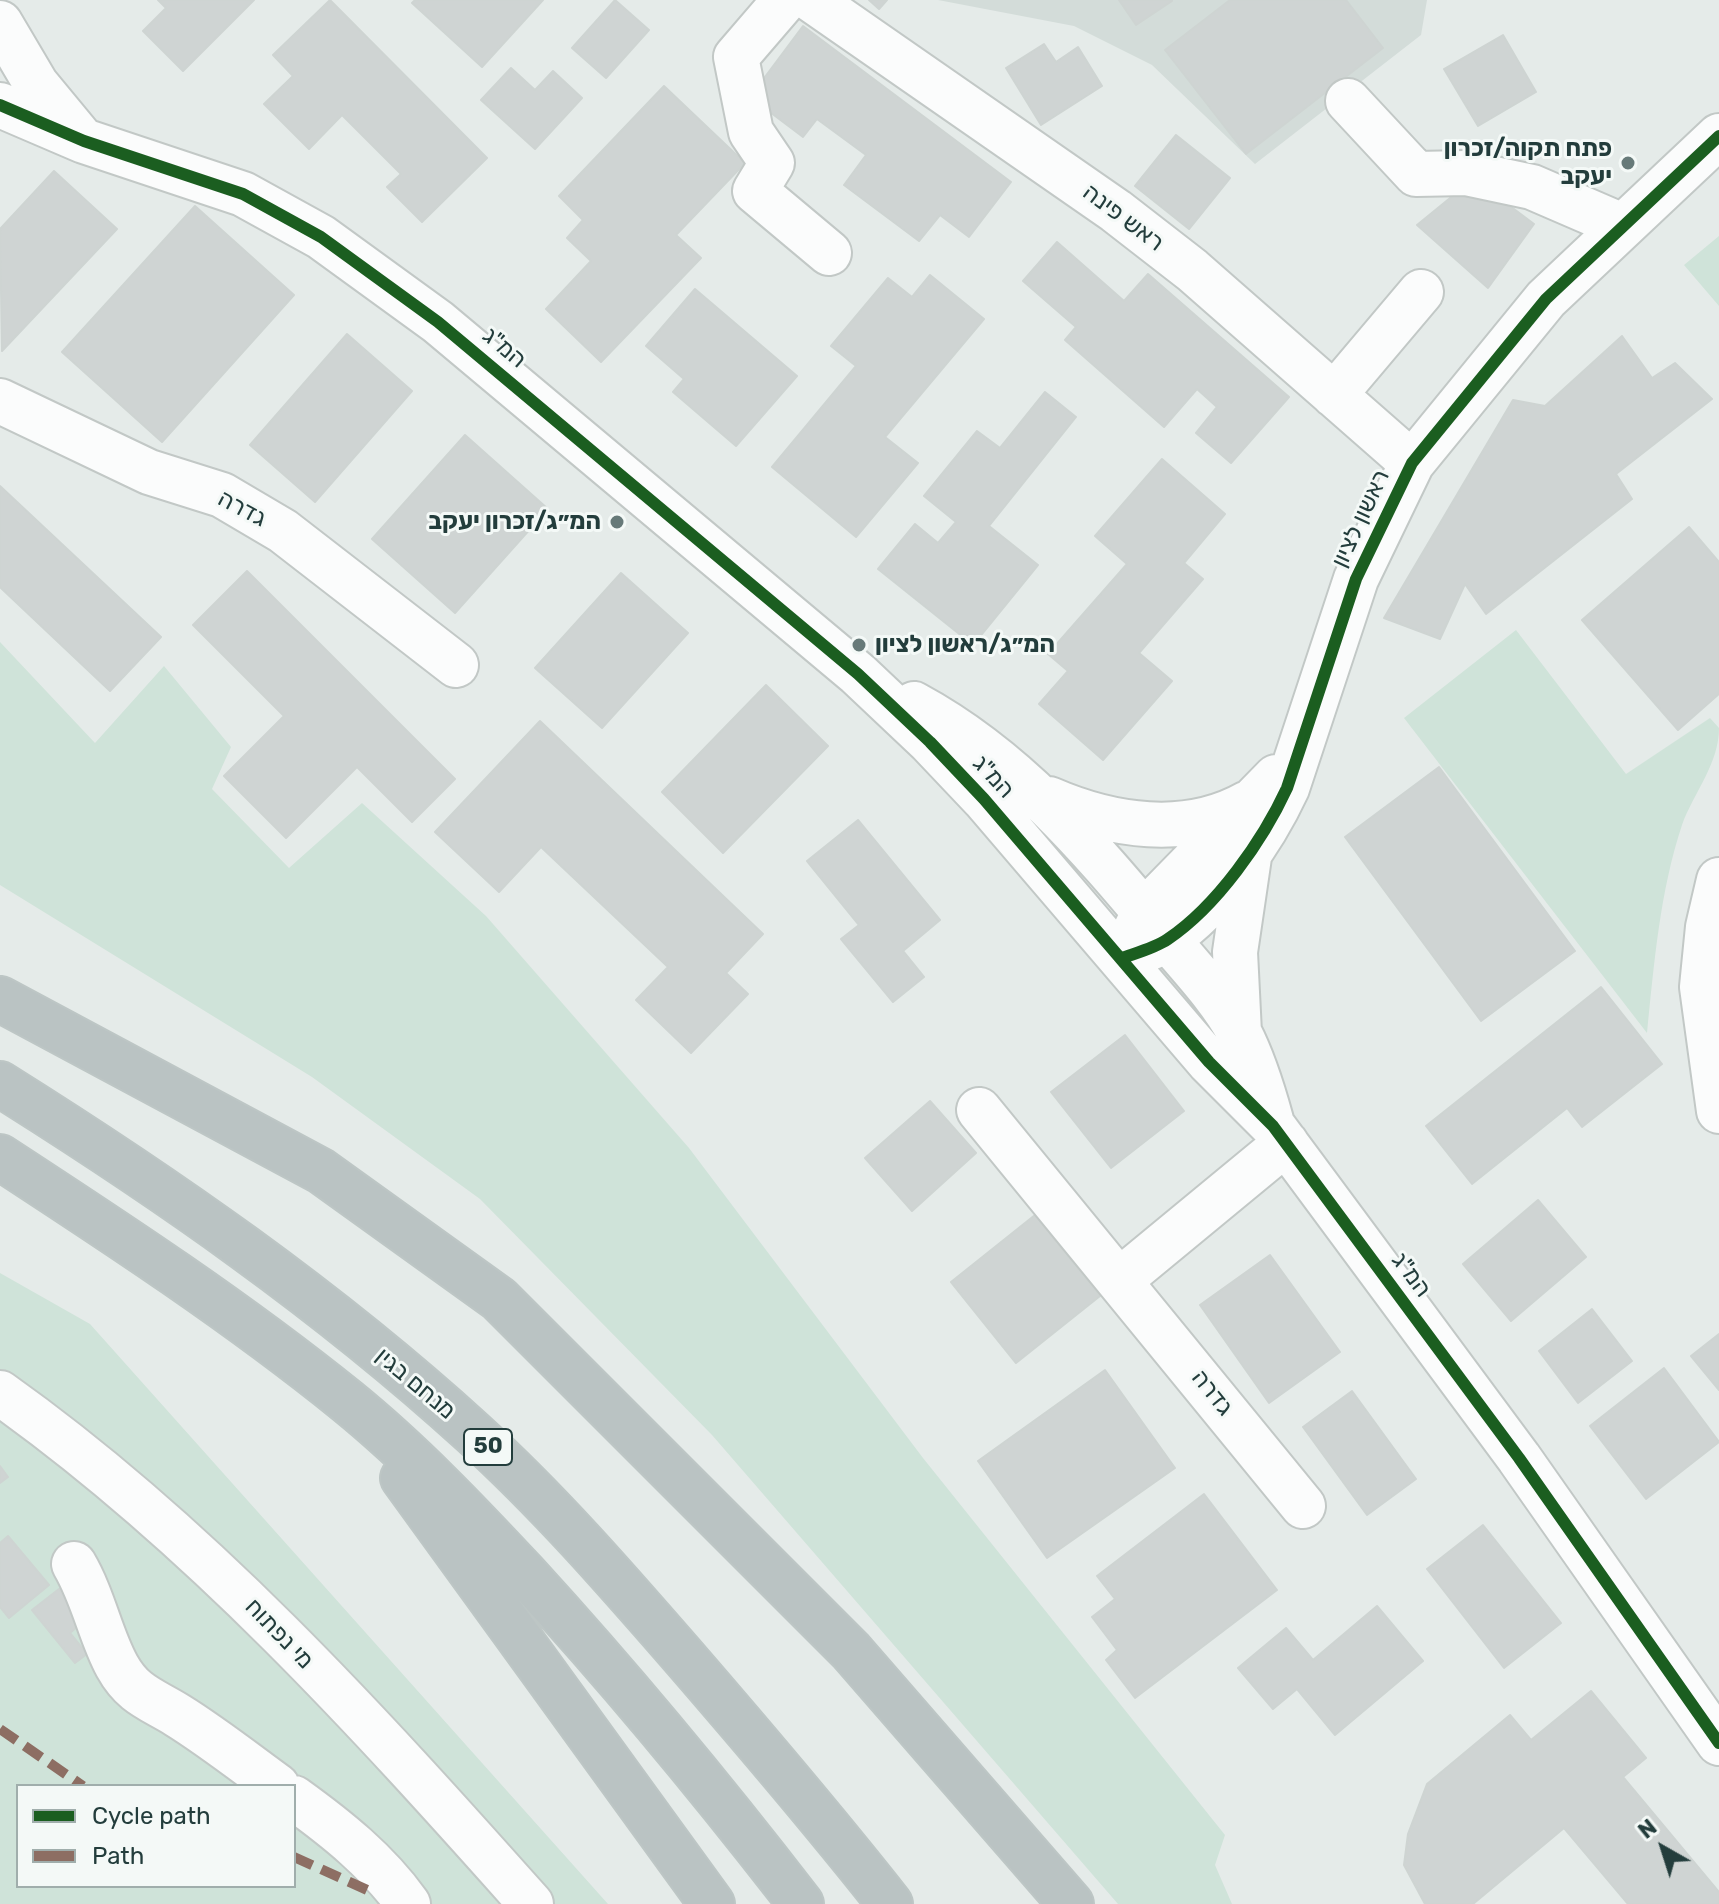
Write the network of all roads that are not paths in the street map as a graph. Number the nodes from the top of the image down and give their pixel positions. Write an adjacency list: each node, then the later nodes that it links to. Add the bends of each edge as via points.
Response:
1 (785, 0): 9 (street, via 736,57 751,132 772,163 755,191)
2 (812, 0): 11 (street, ראש פינה, via 1116,211)
3 (0, 23): 7 (street, via 36,84)
4 (1348, 101): 8 (street, via 1416,174 1466,173 1532,187)
5 (0, 105): 7 (street, המ"ג)
6 (1719, 136): 8 (street, ראשון לציון)
7 (84, 141): 15 (street, המ"ג, via 243,194 321,237 438,322)
8 (1620, 225): 13 (street, ראשון לציון, via 1546,299)
9 (829, 253)
10 (1421, 292): 11 (street)
11 (1334, 395): 13 (street, ראש פינה)
12 (0, 401): 14 (street, גדרה, via 149,472 222,495 283,531)
13 (1412, 463): 16 (street, ראשון לציון, via 1356,579)
14 (456, 665)
15 (858, 674): 17 (street, המ"ג, via 966,735); 22 (street, המ"ג, via 984,799)
16 (1310, 720): 18 (street, ראשון לציון); 19 (street, ראשון לציון, via 1287,788)
17 (1040, 795): 18 (street, via 1100,819 1156,824 1229,814); 21 (street, המ"ג)
18 (1260, 796): 21 (street, ראשון לציון)
19 (1250, 855): 21 (street, ראשון לציון, via 1221,889); 24 (street, via 1235,952)
20 (1719, 880): 27 (street, via 1702,987)
21 (1156, 926): 22 (street, ראשון לציון); 24 (street, המ"ג)
22 (1122, 958): 28 (street, המ"ג, via 1209,1062)
23 (0, 999): 43 (highway, via 321,1171 499,1299 851,1651)
24 (1239, 1033): 28 (street, המ"ג)
25 (0, 1084): 42 (highway, מנחם בגין / 50, via 201,1214 342,1322 473,1433 593,1552 802,1793)
26 (979, 1110): 30 (street, גדרה)
27 (1719, 1111)
28 (1280, 1134): 30 (street); 35 (street, המ"ג, via 1519,1458)
29 (0, 1157): 32 (highway, 50, via 148,1253)
30 (1120, 1280): 33 (street, גדרה)
31 (0, 1393): 39 (street, מי נפתוח, via 112,1477 225,1579)
32 (348, 1401): 40 (highway); 41 (highway, 50, via 458,1503 602,1658)
33 (1303, 1506)
34 (74, 1564): 36 (street, via 95,1604 116,1665 132,1687)
35 (1719, 1743)
36 (274, 1784)
37 (296, 1800): 38 (street, via 355,1844 392,1881)
38 (391, 1900)
39 (531, 1904)
40 (712, 1904)
41 (801, 1904)
42 (890, 1904)
43 (1071, 1904)

